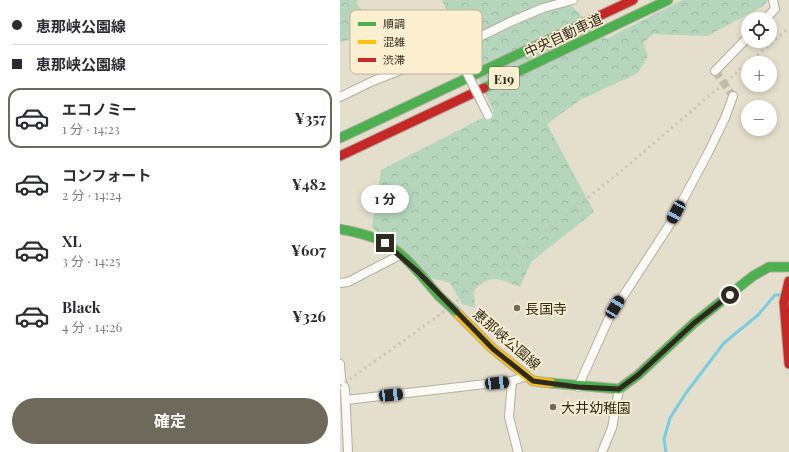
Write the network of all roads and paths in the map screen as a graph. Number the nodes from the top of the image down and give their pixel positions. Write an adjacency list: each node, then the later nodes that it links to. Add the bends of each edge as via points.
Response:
1 (573, 0): 6 (street, via 543,8)
2 (633, 0): 8 (main road, 中央自動車道 / E19)
3 (668, 0): 17 (main road, 中央自動車道 / E19)
4 (773, 0): 5 (street, via 775,9)
5 (772, 12)
6 (482, 36)
7 (741, 44): 9 (street)
8 (482, 71)
9 (715, 71)
10 (391, 74): 14 (street)
11 (468, 74): 15 (street, bridge)
12 (476, 74): 16 (main road, 中央自動車道 / E19)
13 (732, 96): 27 (street, via 725,118 708,153 670,224 609,318)
14 (340, 97)
15 (488, 115)
16 (340, 138)
17 (340, 156)
18 (340, 229): 19 (main road, 恵那峡公園線, via 377,240)
19 (400, 255): 21 (street, via 348,282); 25 (main road, 恵那峡公園線, bridge, via 493,349)
20 (789, 267): 28 (main road, via 768,267 753,276 694,323 638,375)
21 (340, 283)
22 (788, 284): 23 (main road, via 784,302)
23 (789, 364)
24 (340, 365): 29 (street)
25 (527, 376): 26 (street); 27 (main road, 恵那峡公園線, via 533,381)
26 (512, 381): 29 (street); 31 (street, via 509,417)
27 (578, 387): 28 (main road, 恵那峡公園線)
28 (619, 389): 32 (street, via 612,428)
29 (346, 400): 30 (street)
30 (348, 452)
31 (518, 452)
32 (602, 452)

